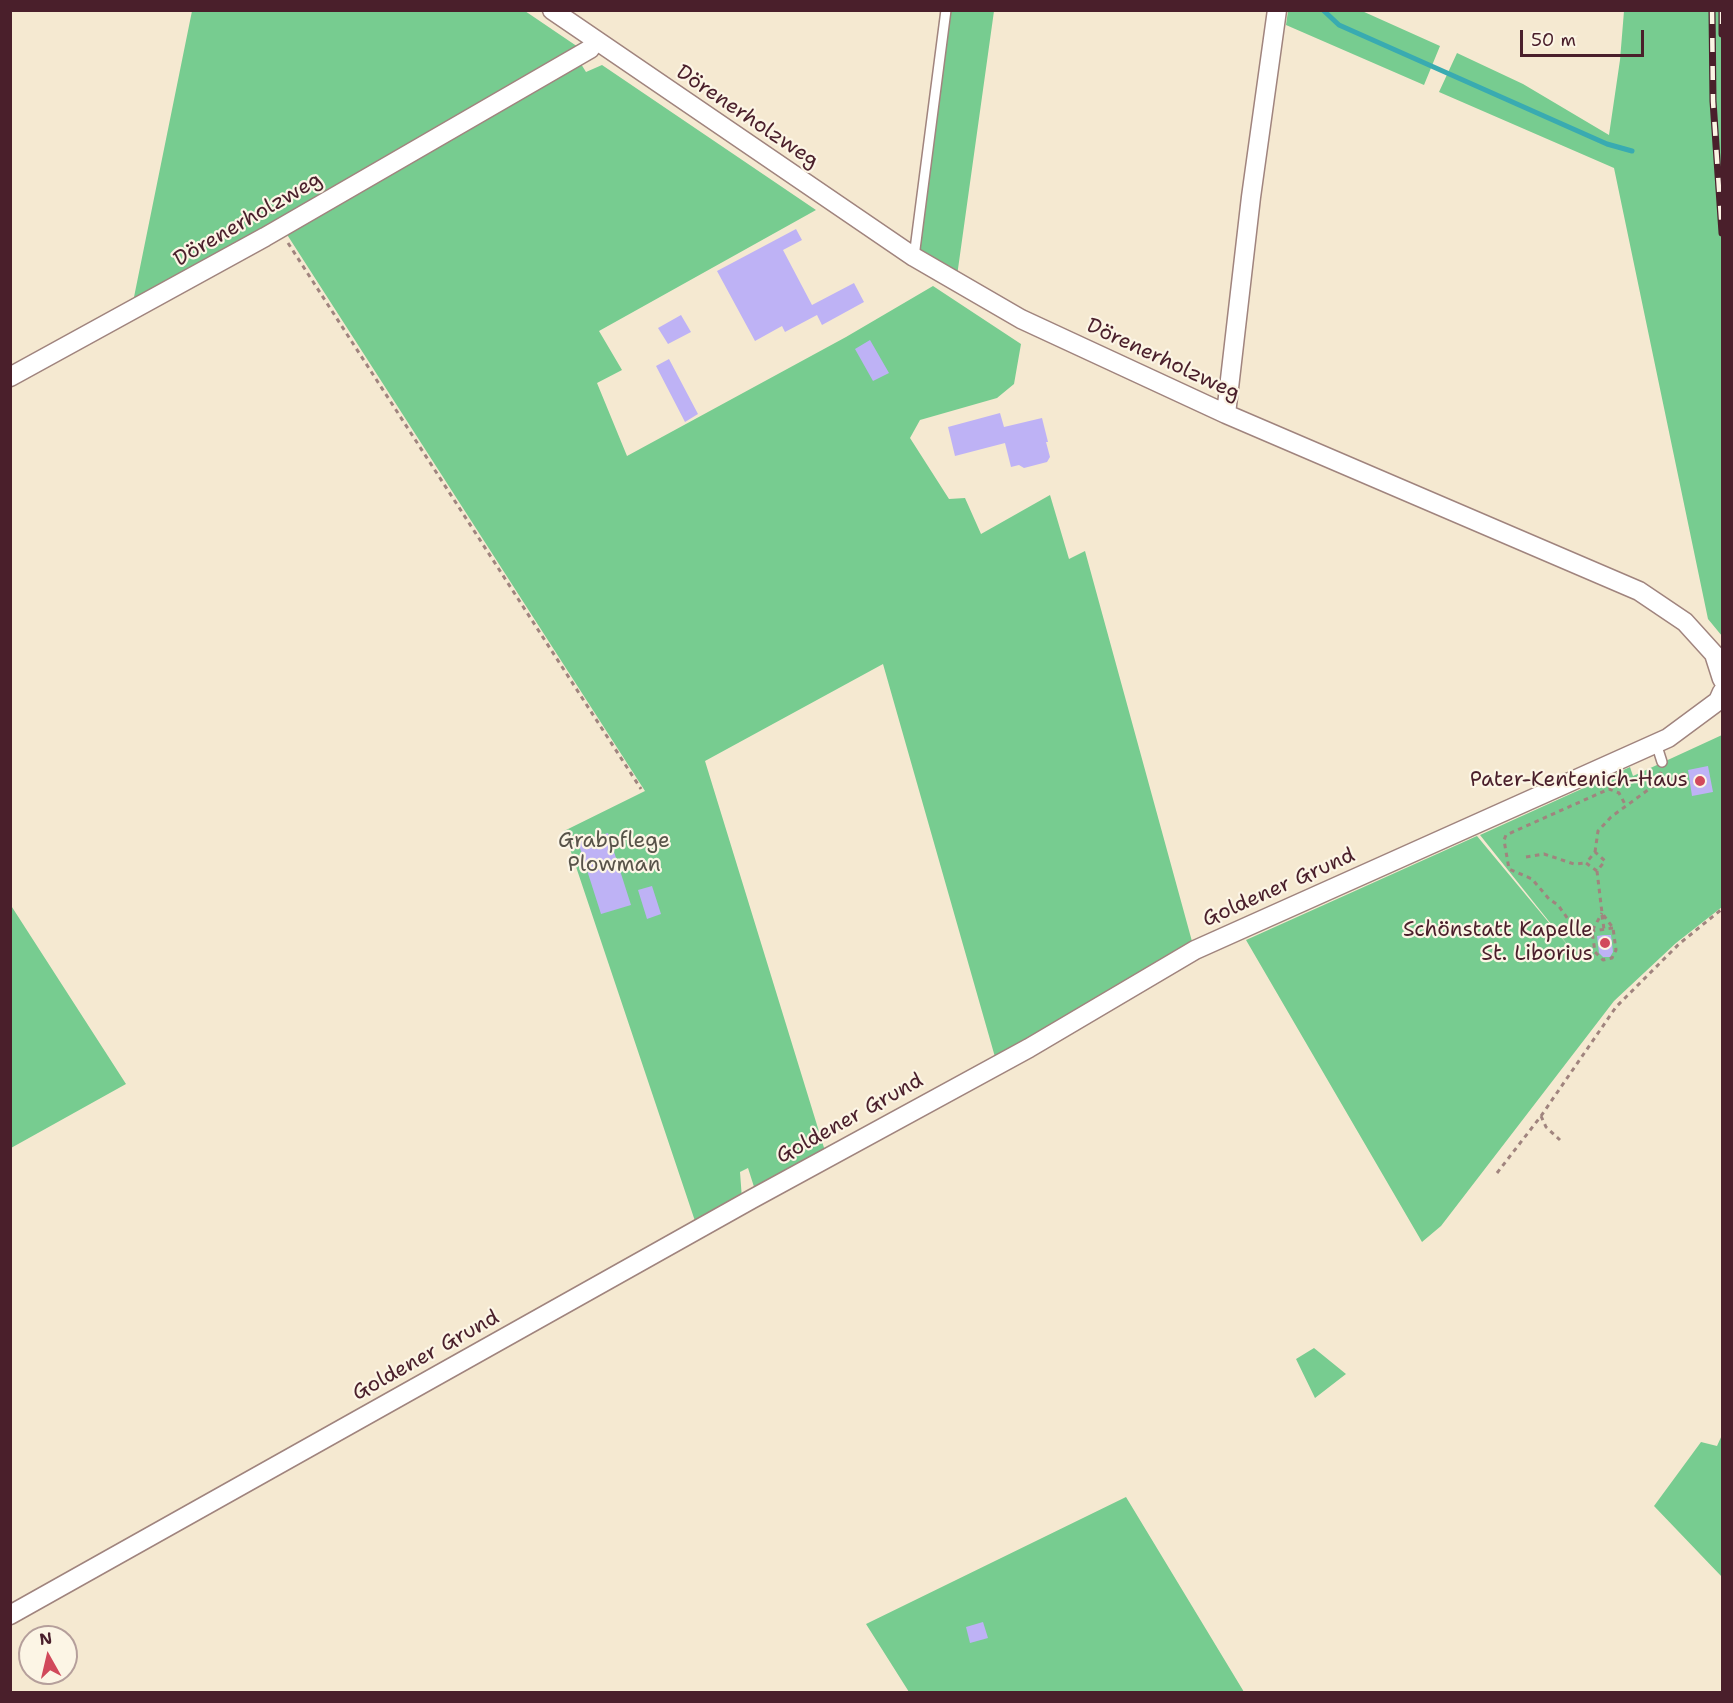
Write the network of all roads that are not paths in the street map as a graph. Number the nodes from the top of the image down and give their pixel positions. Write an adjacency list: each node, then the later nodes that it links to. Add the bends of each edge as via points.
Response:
1 (552, 10): 4 (street, Dörenerholzweg)
2 (946, 10): 5 (lane)
3 (1277, 10): 7 (street)
4 (595, 40): 5 (street, Dörenerholzweg); 6 (street, Dörenerholzweg, via 590,49 279,229)
5 (914, 256): 7 (street, Dörenerholzweg, via 1021,319)
6 (10, 377)
7 (1226, 414): 8 (street, Dörenerholzweg, via 1639,591 1685,622 1714,654)
8 (1722, 679)
9 (1722, 692): 10 (street, Goldener Grund, via 1718,701 1702,714)
10 (1656, 743): 11 (lane); 12 (street, Goldener Grund, via 1195,950 1029,1048 752,1198)
11 (1662, 762)
12 (10, 1615)

